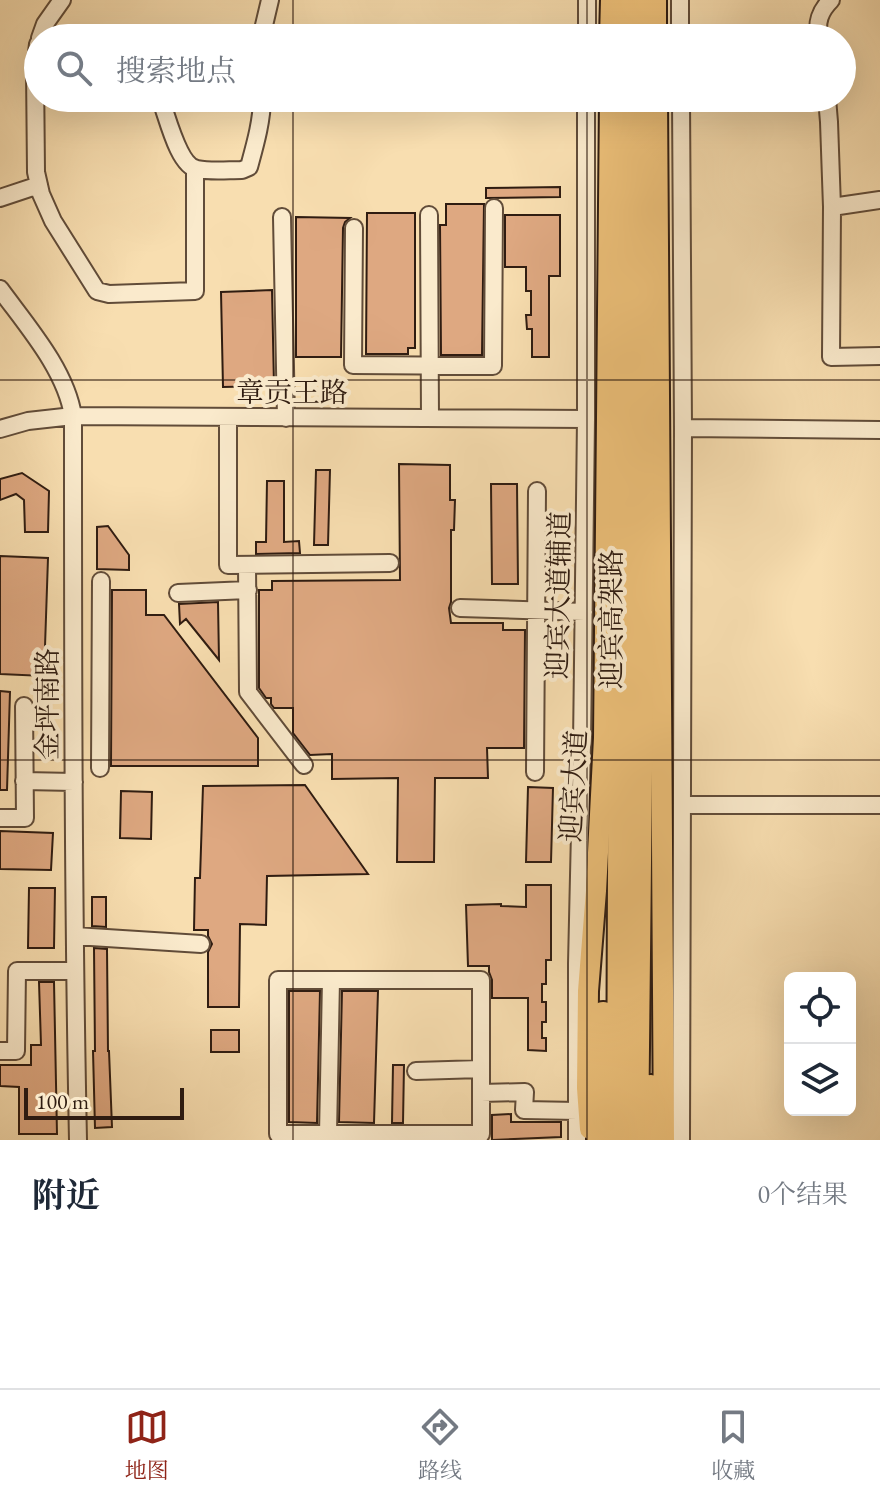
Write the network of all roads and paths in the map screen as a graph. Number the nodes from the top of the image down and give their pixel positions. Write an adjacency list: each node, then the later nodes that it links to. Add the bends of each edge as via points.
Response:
1 (62, 0): 10 (street)
2 (270, 0): 11 (street)
3 (587, 0): 12 (street)
4 (611, 0): 13 (main road)
5 (623, 0): 14 (highway)
6 (641, 0): 15 (highway)
7 (656, 0): 16 (main road)
8 (680, 0): 17 (street)
9 (831, 0): 18 (street)
10 (45, 24)
11 (264, 24)
12 (587, 24)
13 (610, 24)
14 (623, 24)
15 (641, 24)
16 (656, 24)
17 (680, 24)
18 (818, 24)
19 (35, 112): 30 (street)
20 (165, 112): 29 (street, via 180,151)
21 (262, 112): 29 (street, via 249,167)
22 (586, 112): 45 (street, 迎宾大道辅道)
23 (610, 112): 82 (main road, 迎宾大道, via 604,738 588,991)
24 (623, 112): 61 (highway, 迎宾高架路)
25 (641, 112): 61 (highway, 迎宾高架路)
26 (657, 112): 87 (main road)
27 (681, 112): 46 (street)
28 (828, 112): 33 (street)
29 (195, 169): 30 (street, via 195,291 97,291 53,221)
30 (39, 185): 31 (street)
31 (0, 198)
32 (880, 200): 33 (street)
33 (832, 207): 39 (street, via 831,357)
34 (494, 208): 40 (street, via 493,366)
35 (429, 215): 40 (street)
36 (282, 217): 43 (street)
37 (354, 228): 40 (street, via 353,365)
38 (0, 289): 41 (street, 金坪南路, via 57,371)
39 (880, 356)
40 (430, 365): 44 (street)
41 (73, 416): 42 (street, 章贡王路); 47 (street, 章贡王路); 59 (street, 金坪南路)
42 (228, 417): 43 (street, 章贡王路); 51 (street, via 228,565)
43 (286, 418): 44 (street, 章贡王路)
44 (430, 418): 45 (street, 章贡王路)
45 (586, 419): 57 (street, 迎宾大道辅道)
46 (683, 428): 48 (street); 67 (street)
47 (0, 429)
48 (880, 430)
49 (537, 491): 56 (street)
50 (390, 563): 51 (street)
51 (247, 565): 53 (street)
52 (101, 581): 58 (street)
53 (248, 590): 54 (street); 62 (street, via 248,692)
54 (178, 593)
55 (460, 608): 56 (street)
56 (536, 611): 57 (street); 64 (street)
57 (584, 612): 78 (street, 迎宾大道辅道)
58 (101, 646): 59 (street); 63 (street)
59 (73, 647): 66 (street, 金坪南路)
60 (24, 706): 65 (street)
61 (630, 743): 83 (highway); 84 (highway, 迎宾高架路); 85 (highway, 迎宾高架路); 86 (highway, via 646,870)
62 (304, 765)
63 (100, 768)
64 (535, 772)
65 (24, 781): 66 (street); 69 (street, via 25,818)
66 (74, 782): 70 (street, 金坪南路)
67 (683, 805): 68 (street); 88 (street)
68 (880, 805)
69 (0, 818)
70 (75, 936): 71 (street); 72 (street, 金坪南路)
71 (201, 944)
72 (75, 971): 74 (street, via 17,971 16,1051); 80 (street, 金坪南路)
73 (331, 980): 75 (street, via 481,980); 79 (street); 79 (street, via 278,980 278,1134)
74 (0, 1051)
75 (481, 1069): 76 (street); 77 (street)
76 (416, 1071)
77 (481, 1093): 78 (street, via 525,1092 524,1110); 79 (street, via 481,1134)
78 (577, 1111): 81 (street, 迎宾大道辅道)
79 (328, 1134)
80 (78, 1140)
81 (577, 1140)
82 (591, 1140)
83 (599, 1140)
84 (619, 1140)
85 (636, 1140)
86 (655, 1140)
87 (664, 1140)
88 (681, 1140)

